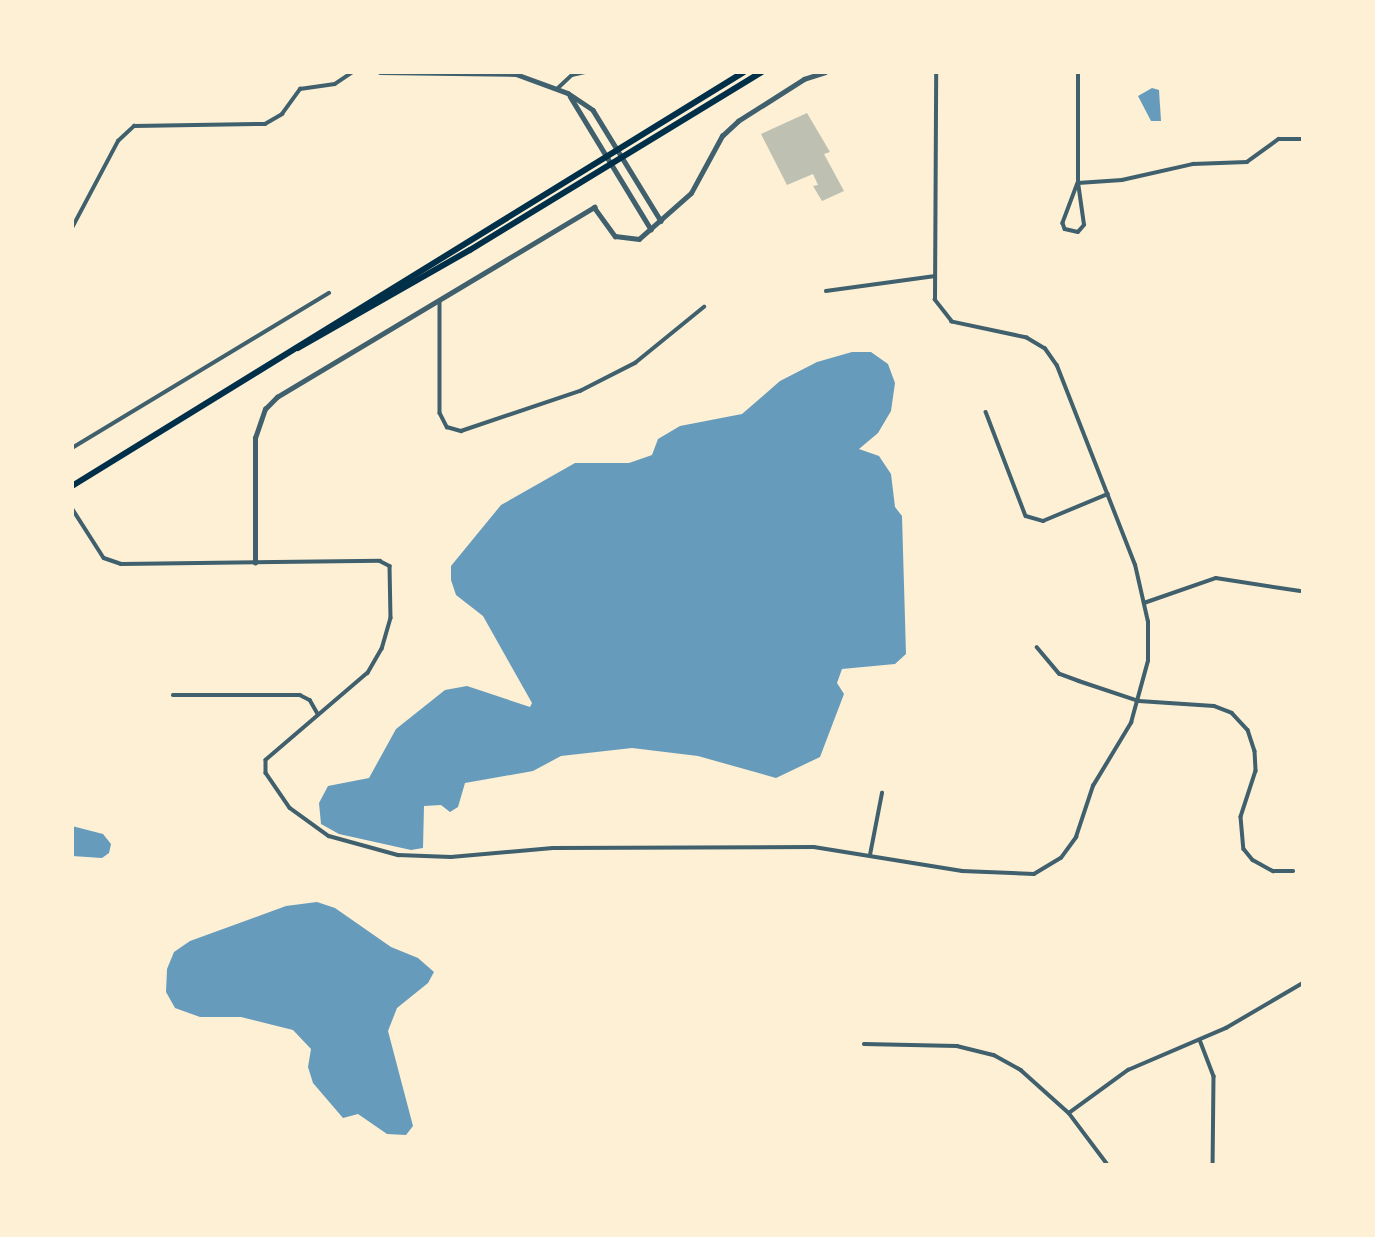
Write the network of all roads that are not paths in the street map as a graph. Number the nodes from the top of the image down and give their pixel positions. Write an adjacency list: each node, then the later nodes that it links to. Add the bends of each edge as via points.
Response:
1 (353, 72): 19 (street, via 335,84 300,89 282,114 265,124 134,126 118,141)
2 (380, 72): 9 (street)
3 (585, 72): 10 (street, via 572,75)
4 (744, 72): 13 (main road)
5 (762, 72): 15 (main road)
6 (825, 72): 18 (street, via 804,79 738,121 722,136 691,193)
7 (936, 72): 21 (street)
8 (1078, 72): 17 (street)
9 (504, 73): 10 (street)
10 (558, 88): 11 (street)
11 (568, 93): 13 (street, via 593,110); 14 (street)
12 (1303, 139): 17 (street, via 1279,139 1247,162 1193,164 1122,180)
13 (617, 148): 14 (main road); 15 (street)
14 (606, 155): 16 (street); 26 (main road)
15 (623, 157): 16 (main road); 18 (street)
16 (611, 164): 20 (street); 26 (main road, via 401,291)
17 (1078, 183): 17 (street, via 1063,223 1065,229 1078,232 1084,225)
18 (661, 221): 20 (street)
19 (72, 228)
20 (652, 230): 24 (street, via 639,239 615,236 594,207)
21 (934, 276): 22 (street); 30 (street, via 935,300 952,322 965,328 1013,333 1045,349 1057,366)
22 (826, 291)
23 (329, 293): 28 (street)
24 (440, 301): 25 (street, via 440,413 447,427 461,431 580,391 635,363); 32 (street, via 265,409 255,438)
25 (704, 307)
26 (276, 359): 29 (main road)
27 (986, 412): 30 (street, via 1026,516 1043,521)
28 (72, 448)
29 (72, 486)
30 (1108, 494): 34 (street)
31 (72, 508): 32 (street, via 104,558 121,564)
32 (255, 563): 38 (street, via 380,561 390,566 391,618 382,649 368,673)
33 (1300, 592): 34 (street, via 1216,578)
34 (1144, 603): 37 (street, via 1148,661)
35 (1037, 646): 37 (street, via 1060,674)
36 (173, 695): 38 (street, via 300,695 310,700)
37 (1139, 701): 40 (street, via 1119,748 1084,803 1076,837 1061,858 1034,874 962,871); 41 (street, via 1214,706 1232,713 1248,730 1256,771 1241,817 1244,849 1273,871)
38 (318, 714): 40 (street, via 274,750 266,760 266,773 290,808 310,825 328,836 398,855 451,857 553,848 787,847)
39 (882, 793): 40 (street)
40 (870, 855)
41 (1293, 871)
42 (1303, 983): 43 (street)
43 (1200, 1040): 45 (street, via 1128,1070); 47 (street, via 1214,1076)
44 (864, 1044): 45 (street, via 957,1046 994,1055 1021,1070)
45 (1069, 1113): 46 (street)
46 (1108, 1165)
47 (1213, 1165)

